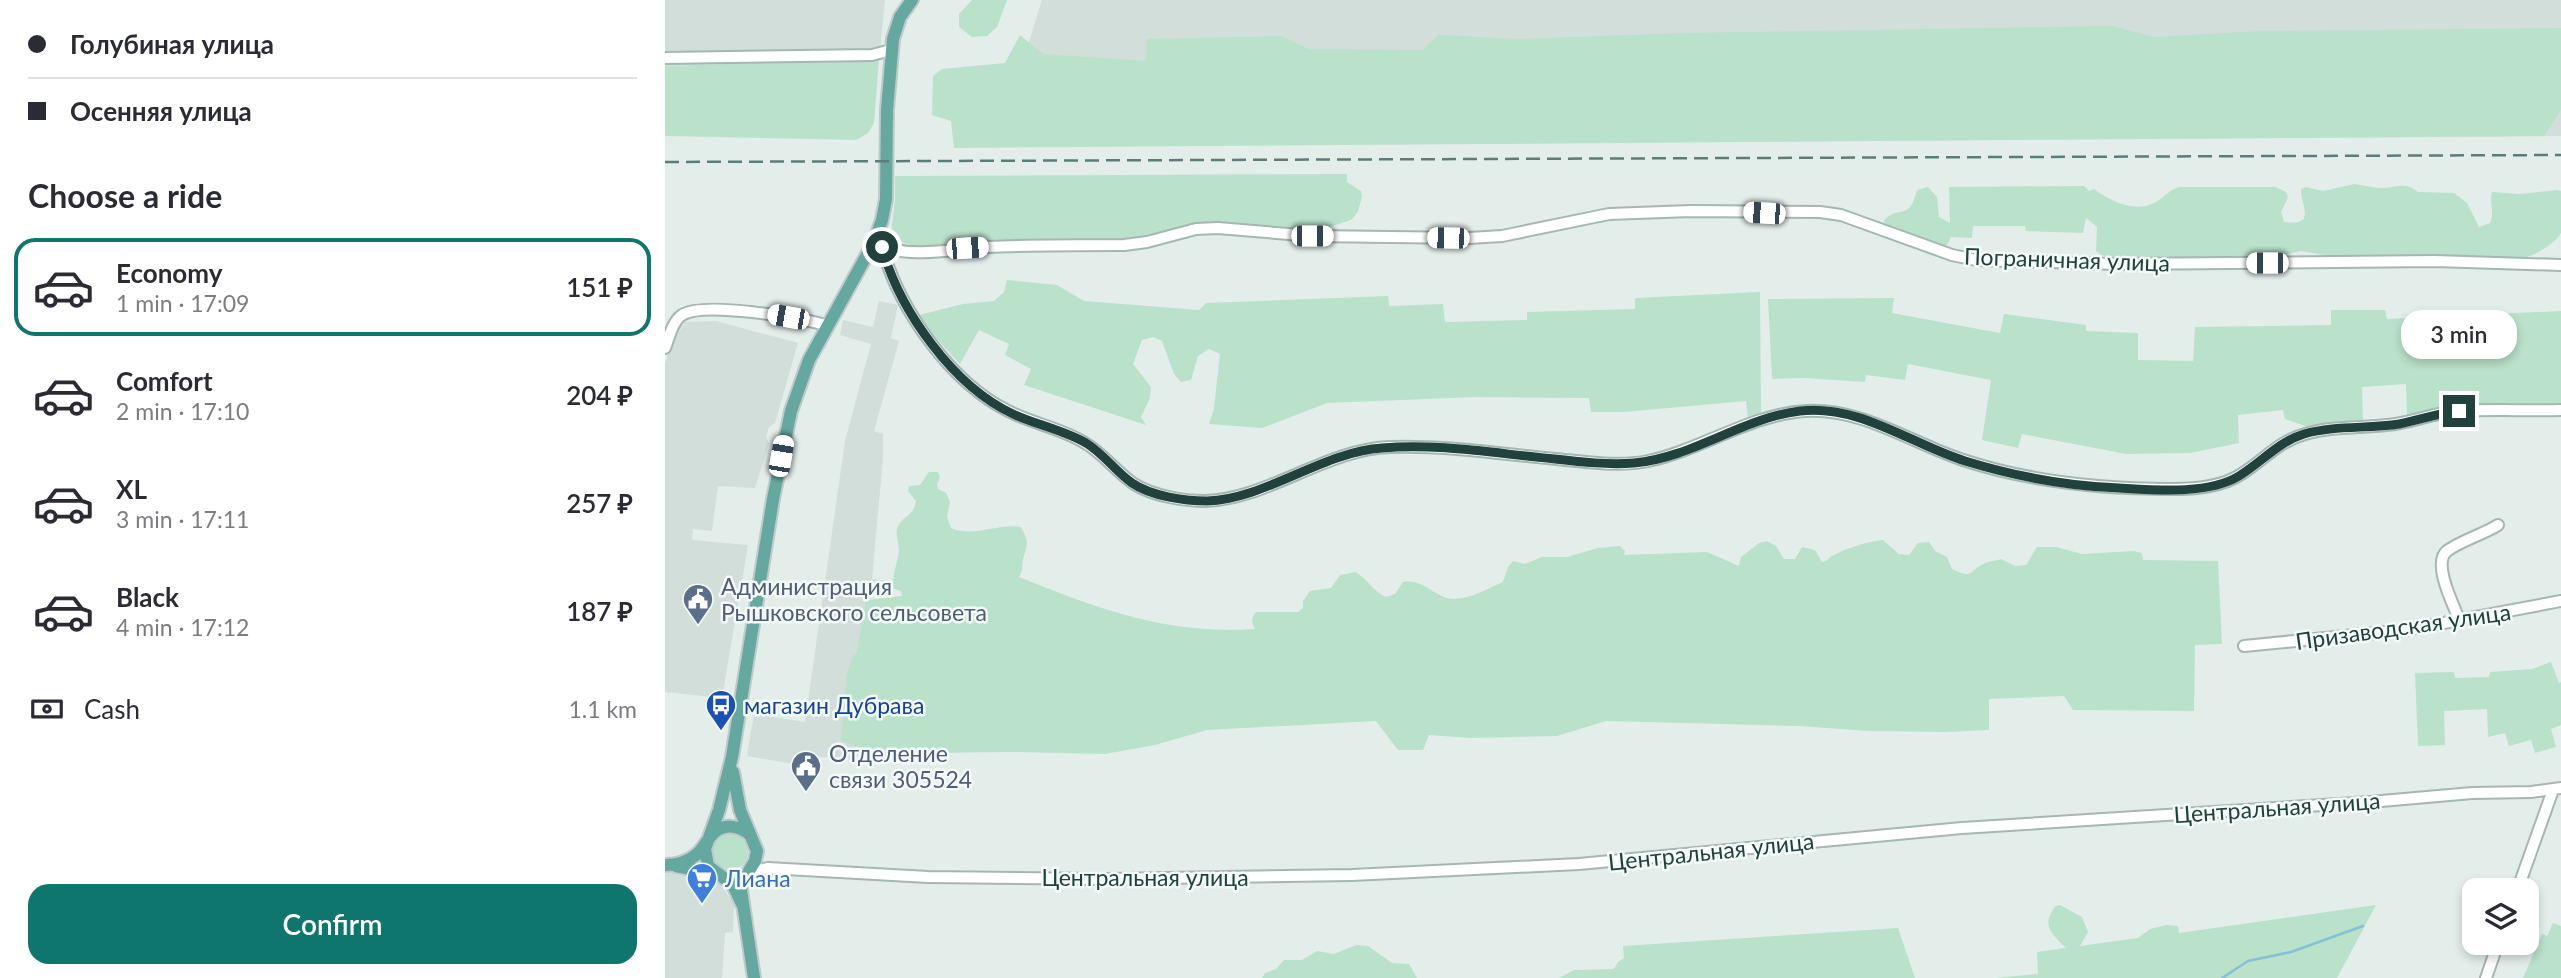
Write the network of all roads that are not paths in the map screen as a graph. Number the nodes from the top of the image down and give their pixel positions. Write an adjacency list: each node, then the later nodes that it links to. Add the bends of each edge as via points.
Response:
1 (912, 0): 2 (main road, via 900,17)
2 (891, 50): 3 (street, via 872,55); 4 (main road, via 885,209)
3 (665, 58)
4 (878, 244): 5 (street, Пограничная улица, via 925,251 1124,245 1218,228 1312,236 1469,239 1609,215 1831,212 1976,260); 6 (main road); 8 (street, via 917,323 986,398 1077,438 1147,491 1192,500 1234,497 1374,448 1425,447 1632,463 1676,453 1798,411 1844,413 1956,458 2010,472 2083,485 2179,489 2227,482 2288,440 2307,433 2401,424 2459,411)
5 (2561, 265)
6 (827, 325): 7 (street, via 756,312 689,312 673,326); 13 (main road, via 799,387 785,435)
7 (665, 348)
8 (2561, 410)
9 (2498, 525): 11 (street, via 2442,558)
10 (2561, 601): 11 (street, Призаводская улица)
11 (2459, 619): 12 (street, Призаводская улица, via 2406,630)
12 (2244, 646)
13 (733, 757): 15 (main road, via 734,788); 16 (main road)
14 (2557, 789): 19 (street, Центральная улица, via 1962,828 1566,865 1352,875 1119,879); 22 (street)
15 (751, 837): 16 (main road, via 730,826); 17 (main road)
16 (709, 839): 18 (main road, via 689,860); 21 (main road, via 705,855)
17 (757, 852): 19 (street, via 763,862); 20 (main road)
18 (665, 865): 21 (main road)
19 (776, 868): 20 (street, Центральная улица)
20 (746, 873): 21 (main road, via 734,878); 23 (main road)
21 (716, 874): 23 (main road, via 733,885)
22 (2522, 878)
23 (742, 904): 25 (main road)
24 (2494, 955): 26 (street)
25 (754, 978)
26 (2486, 978)

